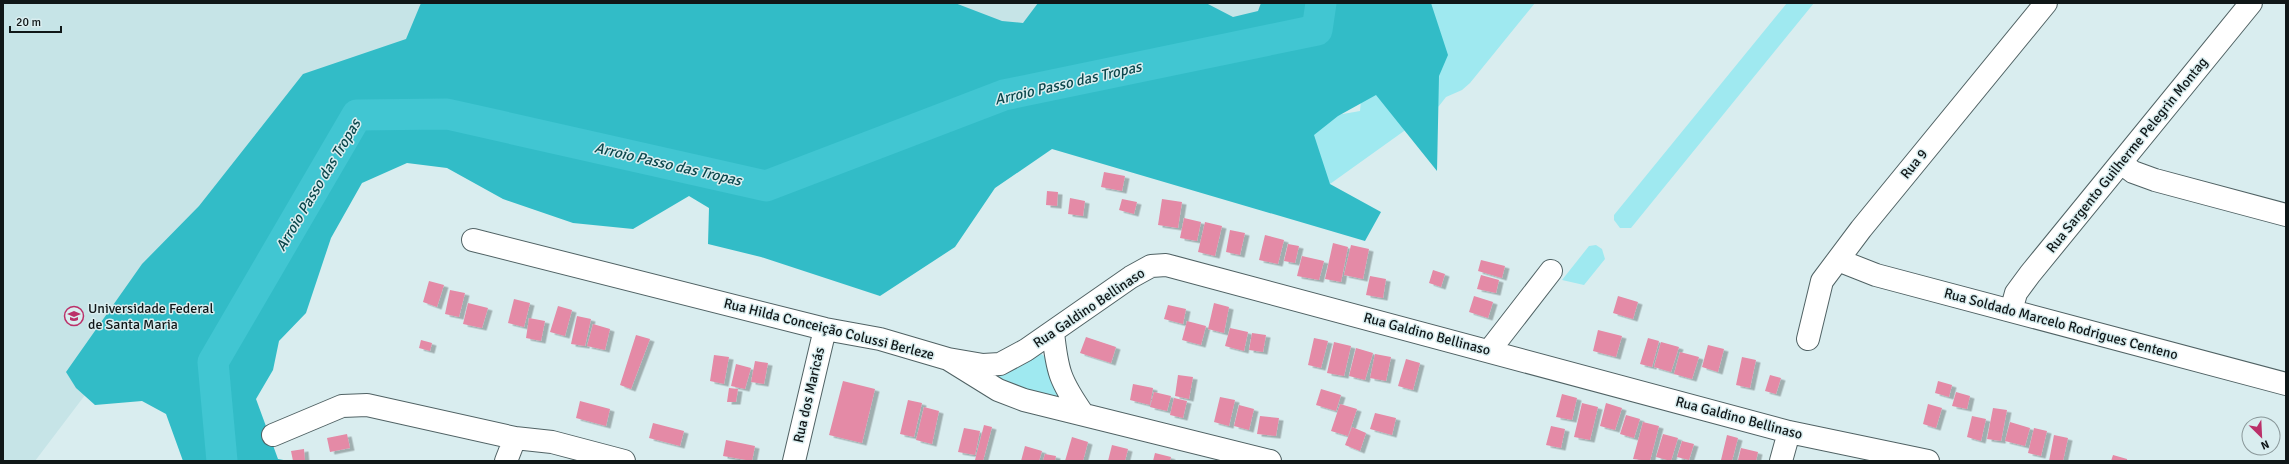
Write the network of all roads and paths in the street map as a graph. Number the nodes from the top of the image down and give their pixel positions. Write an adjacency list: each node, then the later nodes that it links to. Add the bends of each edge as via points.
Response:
1 (2046, 3): 6 (street, Rua 9)
2 (2251, 3): 3 (street, Rua Sargento Guilherme Pelegrin Montag)
3 (2121, 163): 4 (street, via 2133,172 2155,180); 8 (street, Rua Sargento Guilherme Pelegrin Montag, via 2016,293)
4 (2286, 215)
5 (473, 240): 9 (street, Rua Hilda Conceição Colussi Berleze)
6 (1838, 260): 8 (street, Rua Soldado Marcelo Rodrigues Centeno, via 1876,275); 11 (street, Rua 9, via 1822,281)
7 (1551, 271): 12 (street)
8 (2011, 311): 15 (street, Rua Soldado Marcelo Rodrigues Centeno)
9 (825, 329): 13 (street, Rua Hilda Conceição Colussi Berleze, via 880,339); 23 (street, Rua dos Maricás)
10 (1053, 332): 12 (street, Rua Galdino Bellinaso, via 1131,277 1151,266 1166,265); 14 (street, Rua Galdino Bellinaso, via 1026,350 1000,364); 17 (street, via 1059,373)
11 (1808, 339)
12 (1489, 351): 18 (street, Rua Galdino Bellinaso)
13 (948, 359): 14 (street, Rua Galdino Bellinaso, via 983,365); 16 (street, Rua Hilda Conceição Colussi Berleze)
14 (994, 364): 16 (street)
15 (2286, 384)
16 (991, 386): 17 (street, Rua Hilda Conceição Colussi Berleze, via 1024,400)
17 (1083, 414): 24 (street, Rua Hilda Conceição Colussi Berleze)
18 (1790, 432): 25 (street); 26 (street, Rua Galdino Bellinaso)
19 (273, 436): 20 (street, via 342,406 366,405)
20 (515, 438): 21 (street); 22 (street, via 552,442)
21 (506, 461)
22 (624, 461)
23 (794, 461)
24 (1270, 461)
25 (1781, 461)
26 (1928, 461)

